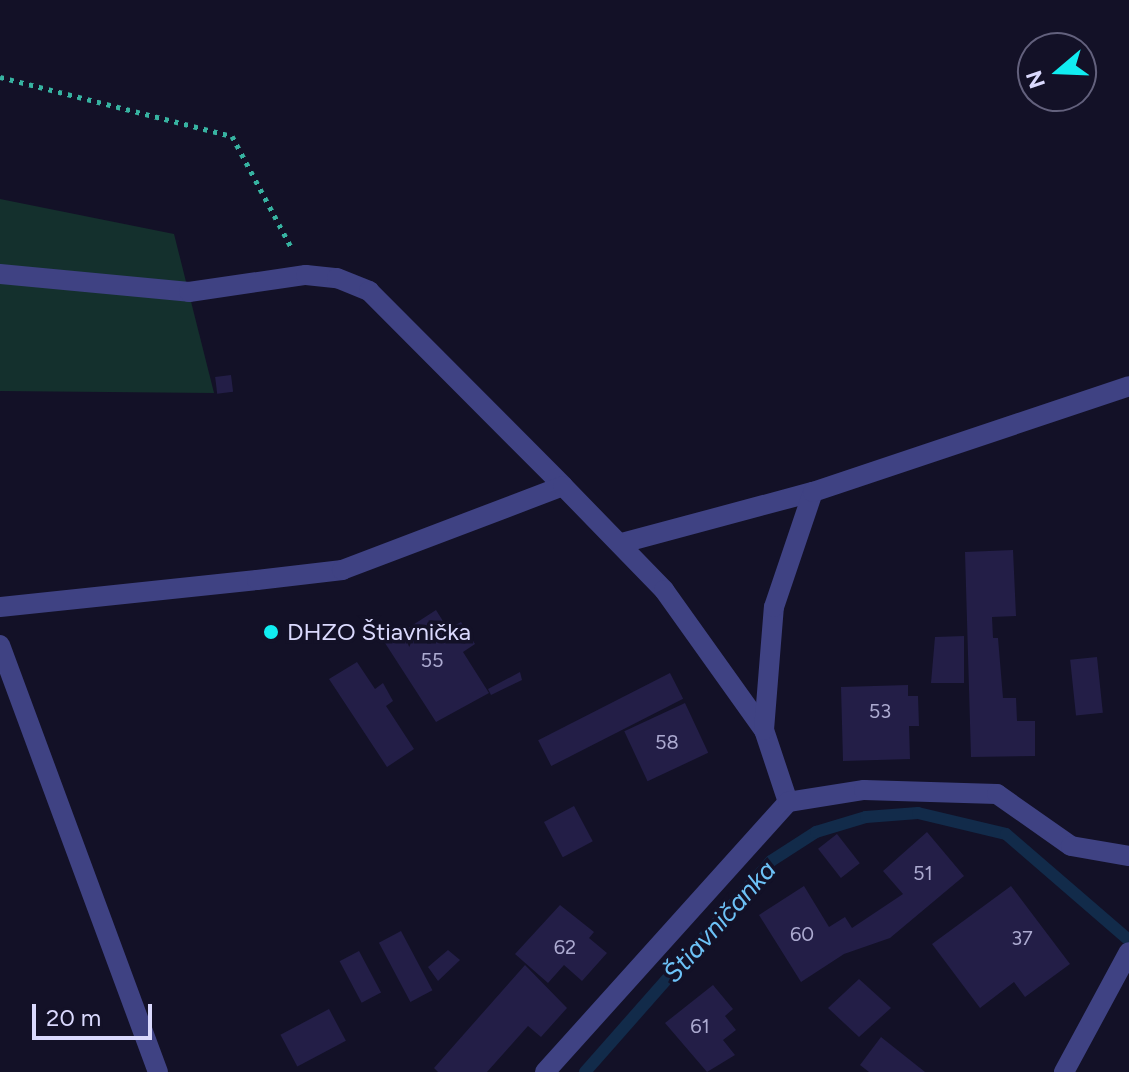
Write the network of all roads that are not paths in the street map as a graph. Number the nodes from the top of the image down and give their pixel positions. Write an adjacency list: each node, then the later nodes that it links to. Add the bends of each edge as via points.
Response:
1 (0, 274): 3 (street, via 189,292 306,275 337,278 369,291)
2 (1129, 386): 4 (street)
3 (563, 486): 5 (street); 6 (street, via 342,570)
4 (813, 492): 5 (street); 8 (street, via 774,607)
5 (622, 543): 8 (street, via 664,590)
6 (0, 607)
7 (0, 645): 12 (street)
8 (764, 730): 9 (street)
9 (788, 802): 10 (street, via 864,790 997,794 1071,846); 13 (street)
10 (1129, 856)
11 (1128, 955): 14 (street)
12 (158, 1072)
13 (545, 1072)
14 (1064, 1072)

